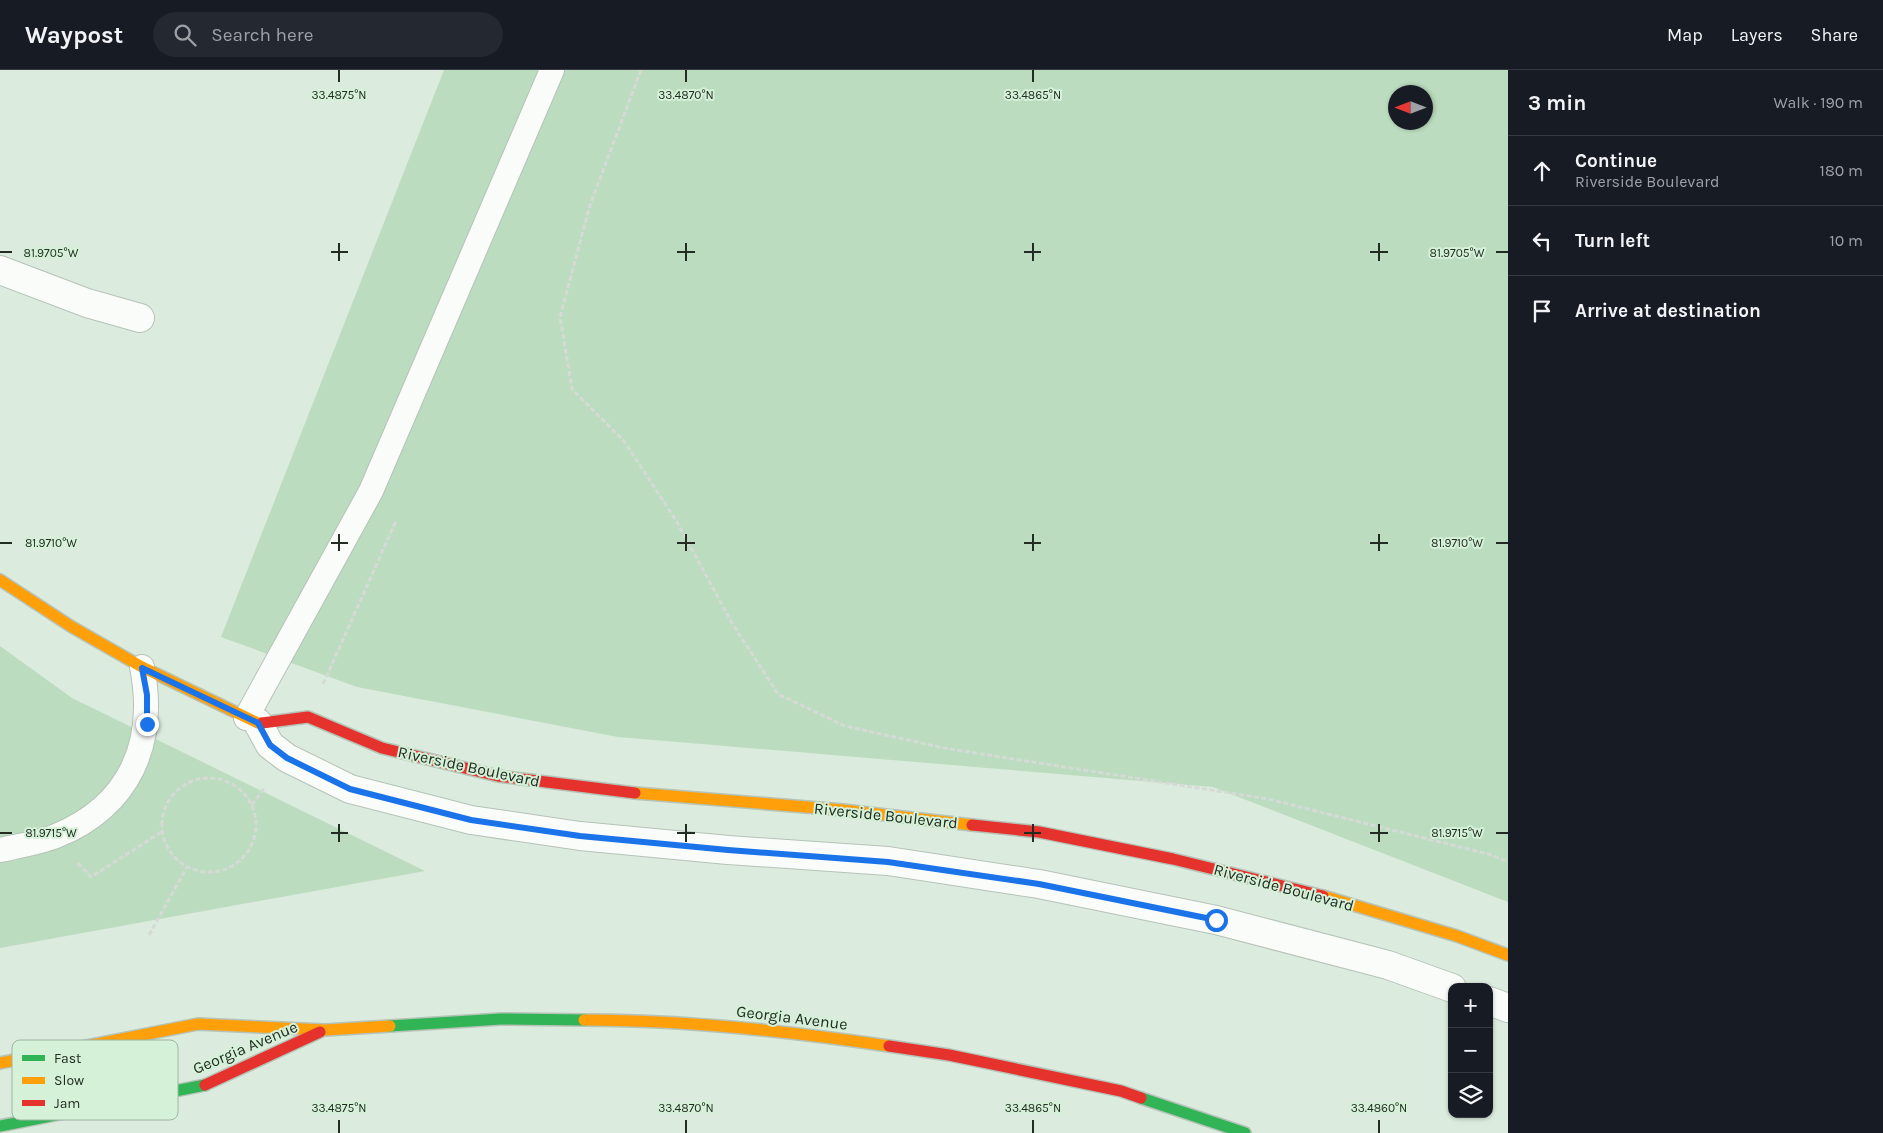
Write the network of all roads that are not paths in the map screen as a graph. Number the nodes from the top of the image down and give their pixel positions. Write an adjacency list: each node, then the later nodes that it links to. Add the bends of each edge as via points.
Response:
1 (552, 70): 6 (lane, via 371,492)
2 (0, 270): 3 (street, via 87,303)
3 (140, 318)
4 (0, 580): 5 (main road)
5 (142, 668): 6 (main road); 7 (lane, via 147,695 147,724 140,752 110,801 88,820 55,836)
6 (252, 721): 8 (main road, Riverside Boulevard, via 308,717 382,748 508,777 604,790 843,810 1039,832 1173,859 1306,891 1457,936); 9 (street, via 270,745 287,758 350,789 471,820 580,836 888,862 1039,884 1216,920 1388,966)
7 (0, 850)
8 (1508, 955)
9 (1448, 987)
10 (1493, 1002): 11 (street)
11 (1508, 1008)
12 (325, 1030): 13 (main road, Georgia Avenue, via 198,1024); 14 (main road, Georgia Avenue, via 208,1084); 17 (main road, Georgia Avenue, via 501,1019 658,1020 786,1031 949,1055 1121,1091)
13 (117, 1040)
14 (178, 1090)
15 (28, 1120): 16 (main road, Georgia Avenue)
16 (0, 1126)
17 (1245, 1133)

